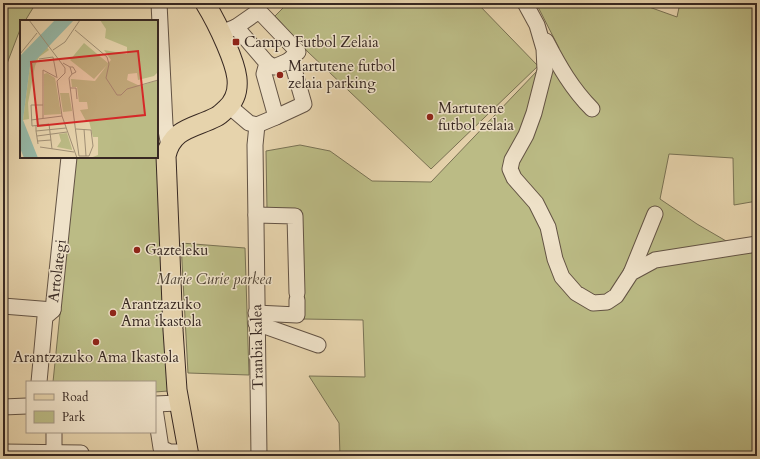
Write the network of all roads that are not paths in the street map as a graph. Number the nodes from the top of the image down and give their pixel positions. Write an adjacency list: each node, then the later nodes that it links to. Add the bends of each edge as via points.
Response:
1 (159, 3): 11 (street)
2 (205, 3): 5 (main road)
3 (525, 3): 4 (street)
4 (537, 25): 9 (street, via 565,76); 18 (street, via 544,49 545,70 526,135 512,160 510,169 514,178 536,203 548,227 562,277 576,293 593,303 608,302 616,296)
5 (229, 30): 6 (street, via 259,11 298,52); 7 (street); 8 (main road, via 237,79 236,90)
6 (288, 61): 7 (street, via 274,67); 10 (street, via 293,66 304,104)
7 (267, 63): 10 (street, via 264,74)
8 (229, 106): 12 (street, via 249,123); 13 (main road, via 218,116 181,132)
9 (592, 109)
10 (276, 117): 12 (street)
11 (161, 122): 13 (street)
12 (257, 125): 16 (street, Tranbia kalea)
13 (169, 146): 24 (main road, via 166,156 169,254)
14 (69, 158): 20 (street, Artolategi)
15 (655, 214): 18 (street)
16 (256, 215): 21 (street, Tranbia kalea); 21 (street, via 295,216 297,296 297,315)
17 (757, 244): 18 (street, via 655,260)
18 (632, 273)
19 (3, 306): 20 (street)
20 (53, 310): 23 (street, Artolategi, via 45,317)
21 (256, 318): 22 (street); 34 (street, Tranbia kalea)
22 (318, 345)
23 (39, 381)
24 (178, 402): 25 (street); 32 (main road)
25 (156, 404)
26 (26, 406): 27 (street)
27 (3, 407)
28 (156, 416): 32 (street, via 161,448 170,452)
29 (54, 433): 31 (street)
30 (3, 452): 31 (street)
31 (54, 453): 33 (street, via 81,453)
32 (189, 454)
33 (81, 456)
34 (259, 456)

